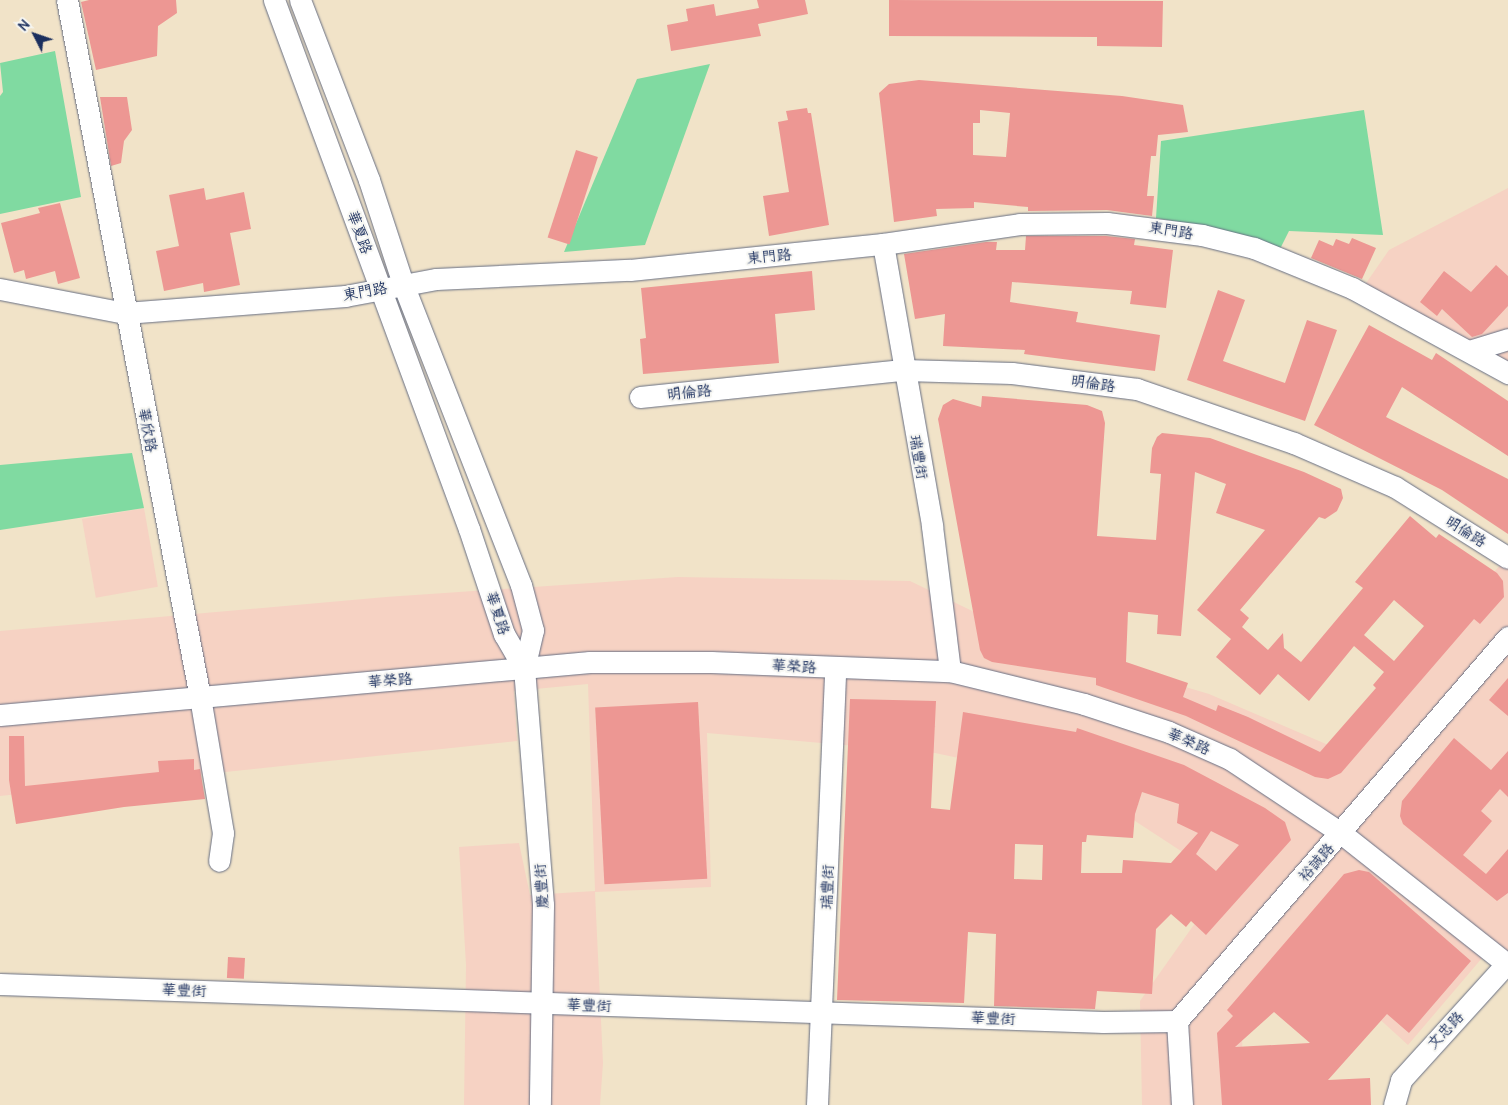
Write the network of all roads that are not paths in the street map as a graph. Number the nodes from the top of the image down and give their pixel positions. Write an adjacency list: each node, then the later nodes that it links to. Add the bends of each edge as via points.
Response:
1 (66, 0): 8 (street, 華欣路)
2 (274, 0): 6 (street, 華夏路)
3 (300, 0): 5 (street, 華夏路, via 368,180)
4 (883, 244): 5 (street, 東門路, via 630,270); 10 (street, 東門路, via 1020,224 1107,223 1202,235 1254,248 1302,266 1352,288); 11 (street, 瑞豐街)
5 (403, 284): 6 (street, 東門路); 16 (street, 華夏路, via 521,584 533,630)
6 (382, 288): 8 (street, 東門路, via 345,296); 16 (street, 華夏路, via 504,634)
7 (0, 290): 8 (street, 東門路)
8 (125, 312): 19 (street, 華欣路)
9 (1508, 339): 10 (street)
10 (1469, 351): 12 (street, 東門路)
11 (903, 370): 13 (street, 明倫路); 14 (street, 明倫路, via 1012,372 1091,382 1160,396 1294,442 1395,487); 18 (street, 瑞豐街, via 932,526)
12 (1508, 373)
13 (640, 397)
14 (1508, 558)
15 (1508, 637): 21 (street, 裕誠路)
16 (524, 668): 17 (street, 華榮路, via 657,661); 19 (street, 華榮路); 25 (street, 慶豐街, via 543,905)
17 (835, 668): 18 (street, 華榮路); 26 (street, 瑞豐街)
18 (950, 671): 21 (street, 華榮路, via 1084,704 1169,732 1230,759)
19 (200, 697): 20 (street, 華榮路); 22 (street, 華欣路, via 223,832)
20 (0, 715)
21 (1341, 832): 23 (street, 華榮路); 27 (street, 裕誠路)
22 (219, 861)
23 (1508, 963): 31 (street, 文忠路, via 1400,1080)
24 (0, 984): 25 (street, 華豐街)
25 (542, 1003): 26 (street, 華豐街); 28 (street, 慶豐街)
26 (822, 1012): 27 (street, 華豐街, via 1104,1022); 29 (street, 瑞豐街)
27 (1177, 1021): 30 (street)
28 (540, 1105)
29 (817, 1105)
30 (1182, 1105)
31 (1394, 1105)

